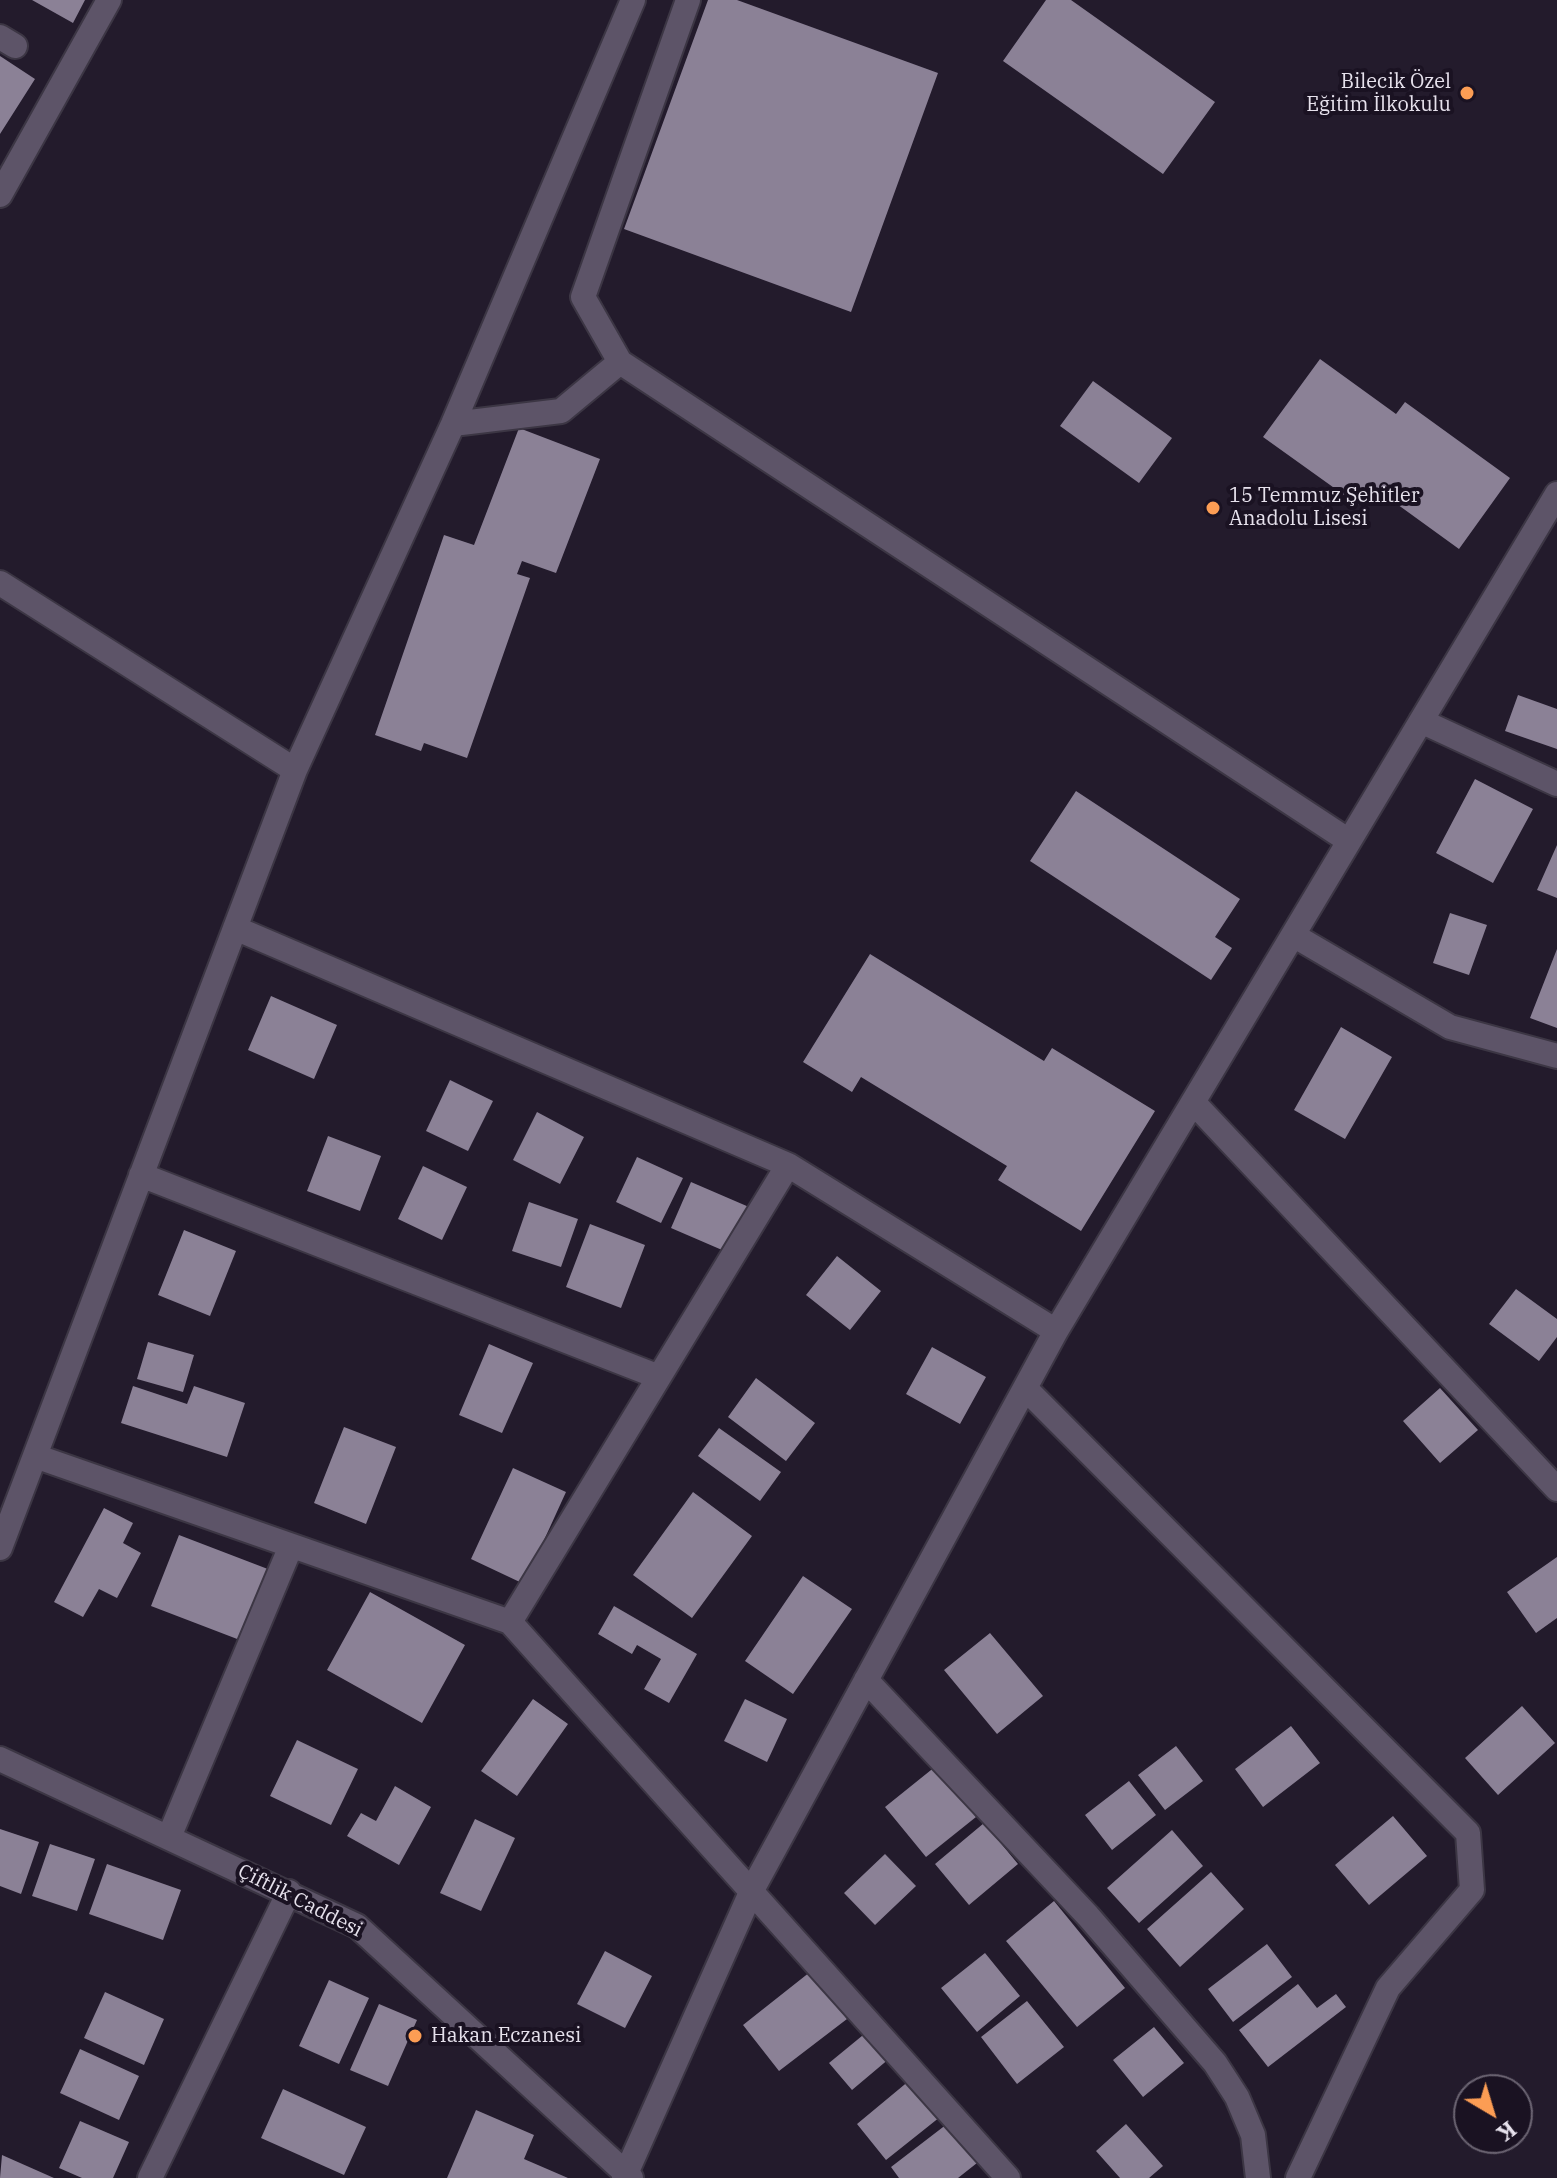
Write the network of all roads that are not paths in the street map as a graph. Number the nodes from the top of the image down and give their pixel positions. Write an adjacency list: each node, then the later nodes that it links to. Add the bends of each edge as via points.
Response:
1 (109, 0): 4 (street)
2 (633, 0): 6 (street)
3 (688, 0): 5 (street, via 583,297)
4 (0, 195)
5 (620, 362): 6 (street, via 561,411); 12 (street)
6 (453, 424): 10 (street)
7 (1557, 494): 9 (street)
8 (0, 583): 10 (street)
9 (1421, 721): 11 (street); 12 (street)
10 (295, 770): 13 (street)
11 (1557, 784)
12 (1349, 841): 14 (street)
13 (235, 928): 17 (street); 18 (street)
14 (1293, 935): 15 (street, via 1450,1027); 16 (street)
15 (1557, 1056)
16 (1193, 1102): 19 (street); 23 (street)
17 (788, 1165): 19 (street); 20 (street)
18 (141, 1175): 20 (street); 22 (street)
19 (1056, 1331): 21 (street)
20 (659, 1377): 26 (street)
21 (1025, 1388): 27 (street); 36 (street, via 1468,1833 1472,1890 1388,1988)
22 (35, 1456): 24 (street); 25 (street)
23 (1557, 1489)
24 (291, 1546): 26 (street); 29 (street)
25 (0, 1548)
26 (510, 1622): 30 (street)
27 (866, 1680): 30 (street); 35 (street, via 1088,1916 1215,2063 1253,2135)
28 (0, 1759): 29 (street, Çiftlik Caddesi)
29 (169, 1837): 31 (street, Çiftlik Caddesi)
30 (752, 1890): 32 (street); 34 (street)
31 (289, 1892): 32 (street, Çiftlik Caddesi, via 357,1926); 33 (street)
32 (627, 2176)
33 (150, 2178)
34 (1008, 2178)
35 (1258, 2178)
36 (1298, 2178)

